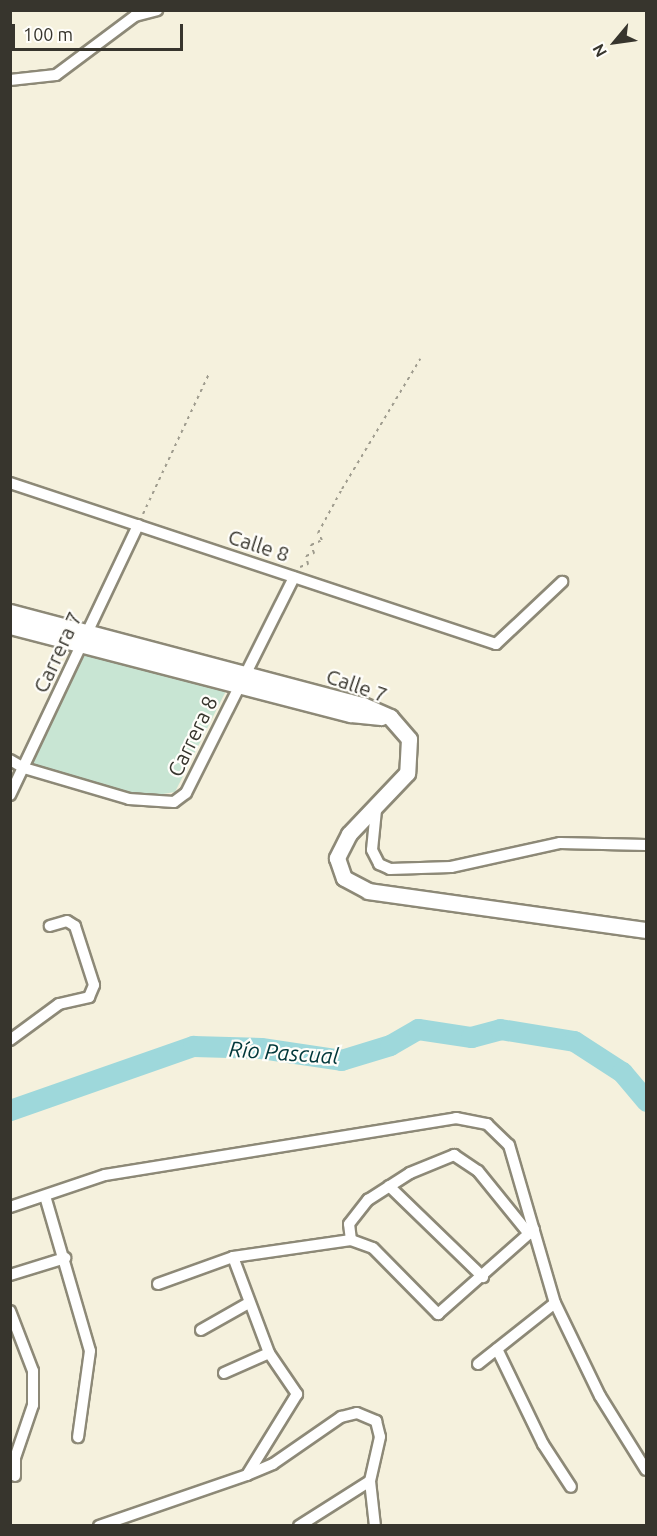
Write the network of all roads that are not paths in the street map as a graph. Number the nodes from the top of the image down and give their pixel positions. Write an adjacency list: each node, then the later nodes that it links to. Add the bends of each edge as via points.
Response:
1 (157, 10): 2 (street, via 135,16 56,75)
2 (10, 80)
3 (10, 483): 4 (street, Calle 8)
4 (138, 525): 5 (street, Calle 8); 9 (street, Carrera 7)
5 (294, 577): 6 (street, Calle 8, via 496,644); 10 (street, Carrera 8)
6 (562, 582)
7 (10, 612): 9 (main road, Calle 7)
8 (10, 626): 9 (main road, Calle 7)
9 (84, 639): 10 (main road, Calle 7); 12 (street, Carrera 7)
10 (240, 681): 12 (street, Carrera 8, via 186,793 174,802 129,799); 14 (main road, Calle 7, via 363,705 390,717 409,740 407,773)
11 (10, 760): 12 (street, Carrera 8)
12 (24, 768): 13 (street, Carrera 7)
13 (10, 795)
14 (375, 810): 15 (street, via 372,850 379,864 390,869 461,866 560,843); 17 (main road, via 348,834 337,858 344,879 368,891)
15 (646, 845)
16 (50, 926): 18 (street, via 67,921 75,926 94,985 88,997 59,1004)
17 (646, 930)
18 (10, 1040)
19 (389, 1186): 22 (street, via 436,1160 462,1157); 23 (street, via 357,1209 349,1224); 27 (street)
20 (45, 1196): 21 (street); 22 (street, via 105,1175 264,1153 456,1118 488,1124 509,1145); 25 (street)
21 (10, 1208)
22 (531, 1231): 27 (street); 29 (street)
23 (351, 1240): 24 (street); 27 (street, via 373,1248 438,1314)
24 (233, 1257): 28 (street); 30 (street)
25 (65, 1258): 26 (street); 37 (street, via 90,1351)
26 (10, 1275)
27 (483, 1277)
28 (158, 1284)
29 (555, 1303): 33 (street); 38 (street, via 600,1396)
30 (248, 1304): 32 (street); 34 (street)
31 (10, 1311): 40 (street, via 33,1371 33,1405 15,1458)
32 (201, 1330)
33 (497, 1349): 35 (street); 42 (street, via 543,1444)
34 (269, 1353): 36 (street); 39 (street, via 297,1394)
35 (478, 1364)
36 (224, 1373)
37 (78, 1437)
38 (646, 1470)
39 (247, 1475): 41 (street, via 273,1464 340,1417 357,1413 375,1421 380,1437); 43 (street)
40 (15, 1476)
41 (370, 1481): 44 (street); 45 (street)
42 (571, 1487)
43 (99, 1526)
44 (299, 1526)
45 (375, 1526)

